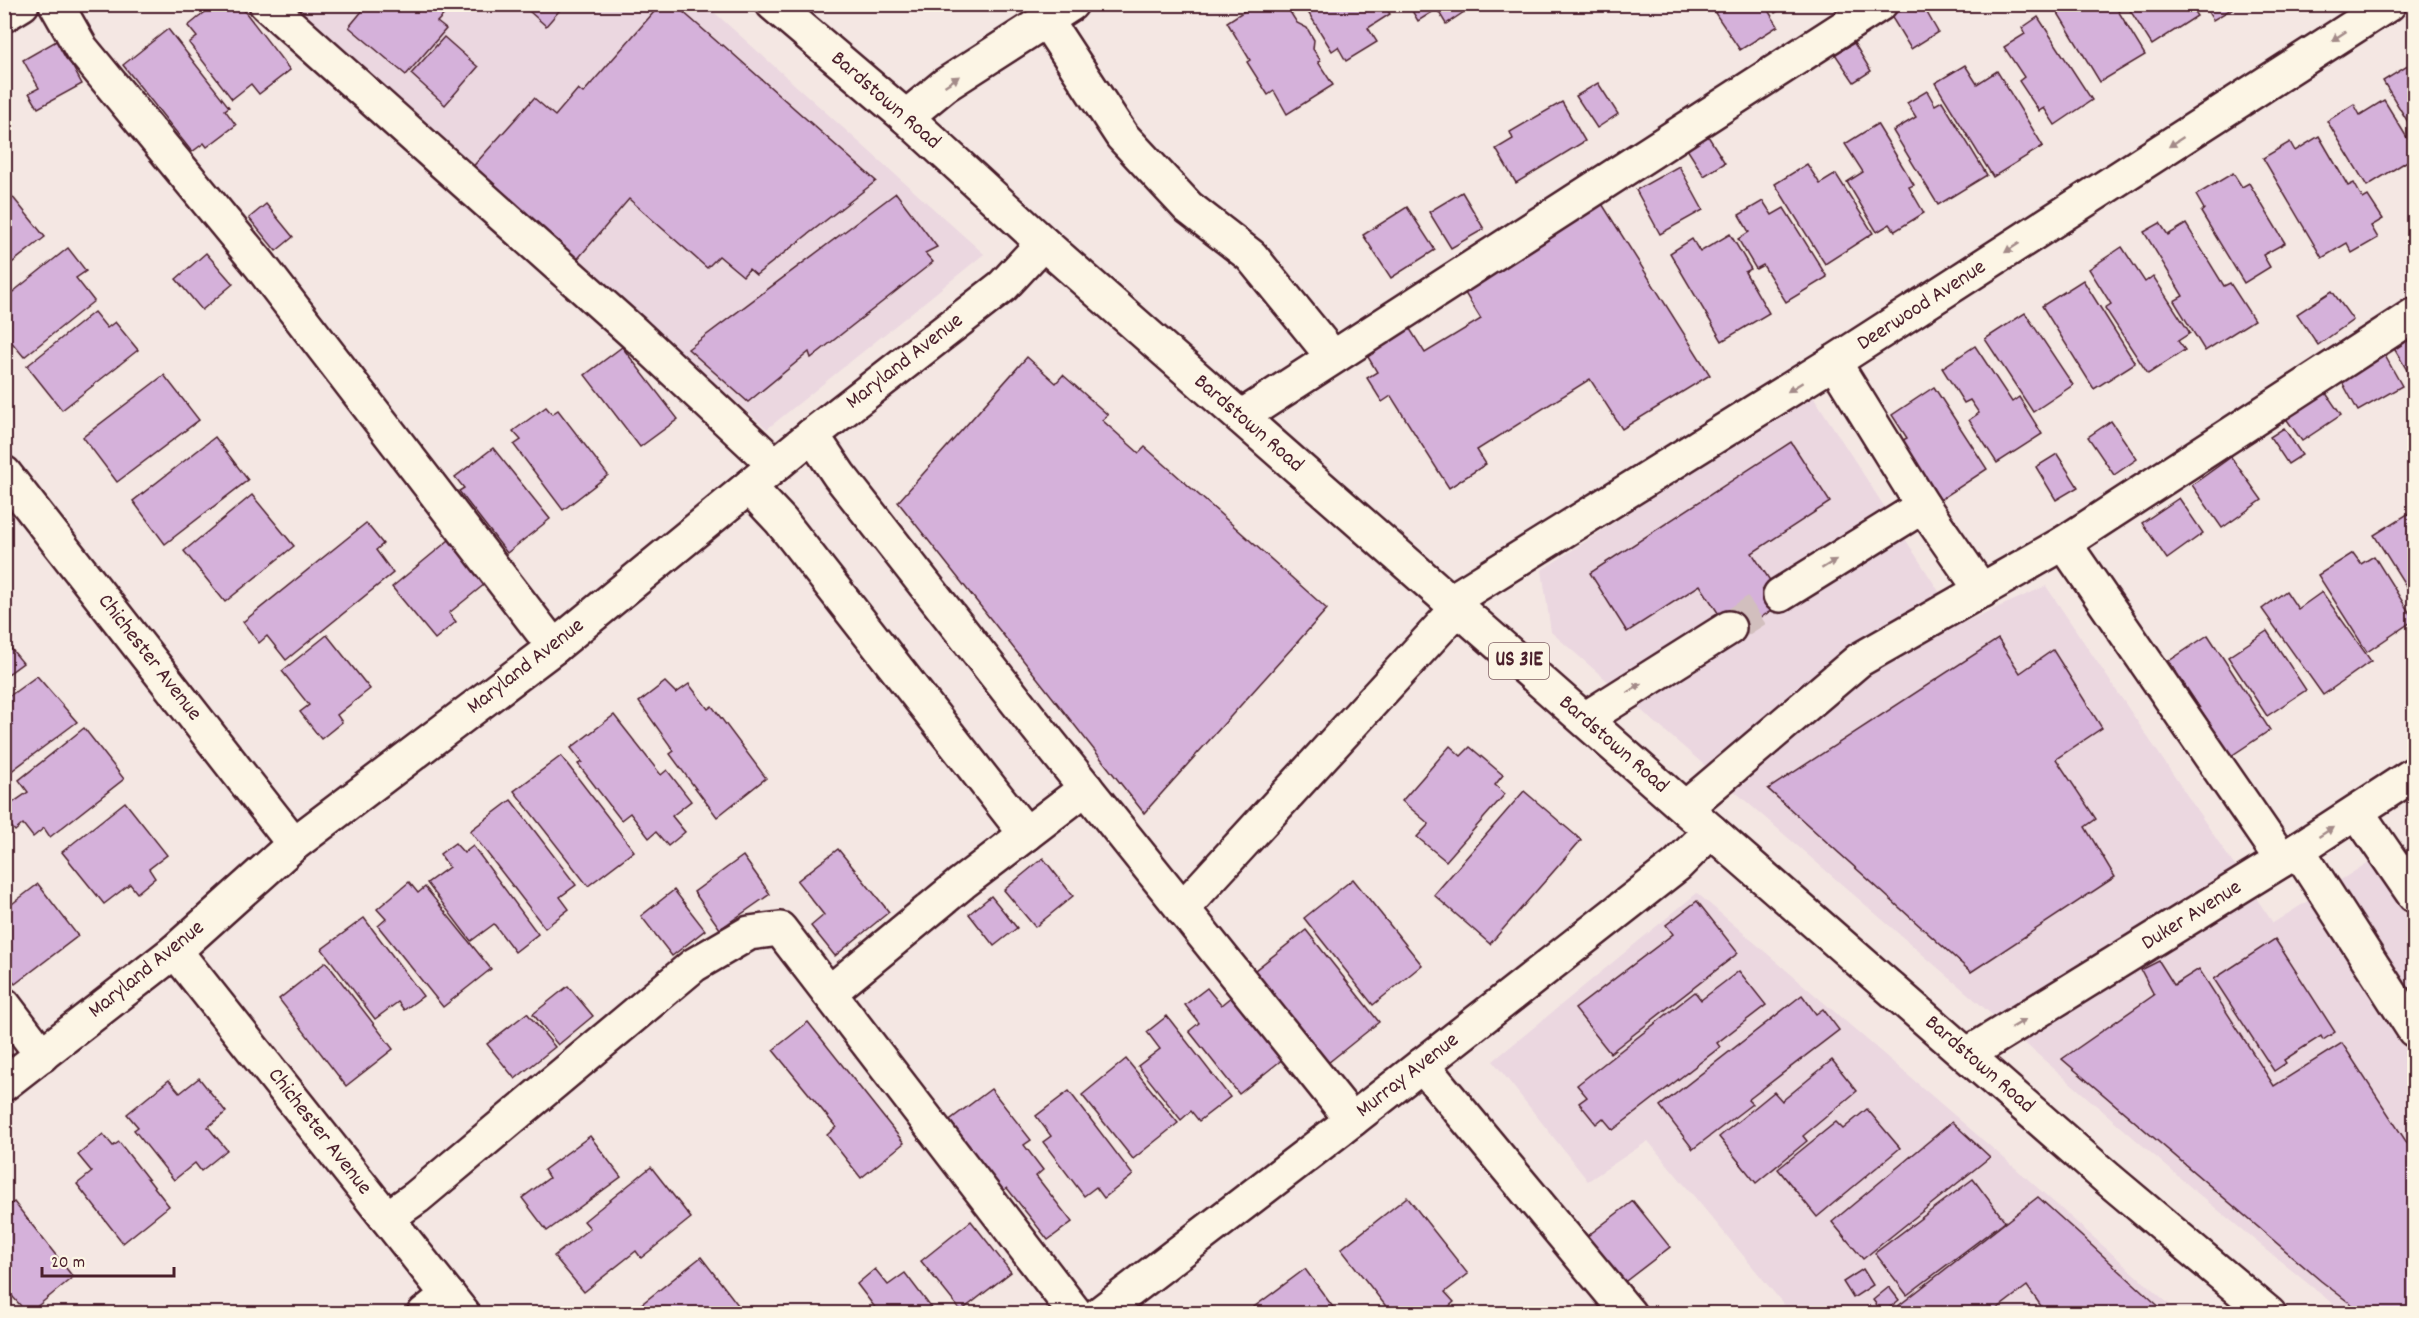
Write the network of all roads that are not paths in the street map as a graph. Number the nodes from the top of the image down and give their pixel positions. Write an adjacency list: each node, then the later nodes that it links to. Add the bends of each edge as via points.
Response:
1 (22, 4): 8 (street)
2 (56, 4): 25 (street, via 81,48 260,265)
3 (266, 4): 16 (street, via 634,333)
4 (773, 4): 9 (street, Bardstown Road / US 31E)
5 (1880, 4): 12 (street)
6 (2389, 4): 13 (street, Deerwood Avenue, one-way to 13)
7 (1058, 12): 9 (street, one-way to 7, via 945,85); 12 (street, via 1122,136 1188,207 1251,256)
8 (4, 15)
9 (906, 117): 10 (street, Bardstown Road / US 31E)
10 (1043, 243): 14 (street, Bardstown Road / US 31E); 15 (street, Maryland Avenue, via 1003,286)
11 (2415, 315): 20 (street)
12 (1334, 357): 14 (street)
13 (1834, 362): 19 (street); 23 (street, Deerwood Avenue, one-way to 23)
14 (1241, 417): 23 (street, Bardstown Road / US 31E)
15 (812, 435): 16 (street, Maryland Avenue); 28 (street, via 839,475)
16 (775, 465): 18 (street, Maryland Avenue)
17 (4, 473): 33 (street, Chichester Avenue)
18 (749, 487): 25 (street, Maryland Avenue); 32 (street, via 781,521)
19 (1923, 506): 21 (street); 22 (street, one-way to 19)
20 (2064, 543): 21 (street); 34 (street)
21 (1982, 591): 29 (street, via 1859,660)
22 (1780, 595)
23 (1454, 604): 26 (street, Bardstown Road / US 31E); 36 (street, Deerwood Avenue)
24 (1729, 628): 26 (street, one-way to 24)
25 (554, 647): 33 (street, Maryland Avenue)
26 (1585, 719): 29 (street, Bardstown Road / US 31E)
27 (2415, 774): 30 (street, Duker Avenue)
28 (1086, 788): 32 (street); 36 (street)
29 (1685, 808): 31 (street, Bardstown Road / US 31E)
30 (2357, 812): 34 (street, Duker Avenue, one-way to 30); 35 (street)
31 (1711, 831): 42 (street, Bardstown Road / US 31E); 43 (street, Murray Avenue, via 1677,865)
32 (1026, 834): 38 (street)
33 (294, 844): 37 (street, Maryland Avenue)
34 (2290, 855): 40 (street); 42 (street, Duker Avenue, one-way to 34)
35 (2415, 895)
36 (1182, 909): 45 (street)
37 (175, 951): 41 (street, Maryland Avenue); 46 (street, Chichester Avenue)
38 (829, 993): 46 (street, via 780,929 749,933 694,965); 48 (street)
39 (4, 1005): 41 (street)
40 (2415, 1030)
41 (42, 1054): 44 (street, Maryland Avenue)
42 (1968, 1054): 51 (street, Bardstown Road / US 31E)
43 (1422, 1065): 45 (street, Murray Avenue); 50 (street)
44 (4, 1084)
45 (1352, 1120): 49 (street, Murray Avenue)
46 (387, 1218): 47 (street, Chichester Avenue)
47 (445, 1307)
48 (1076, 1314)
49 (1099, 1314)
50 (1629, 1314)
51 (2268, 1314)

